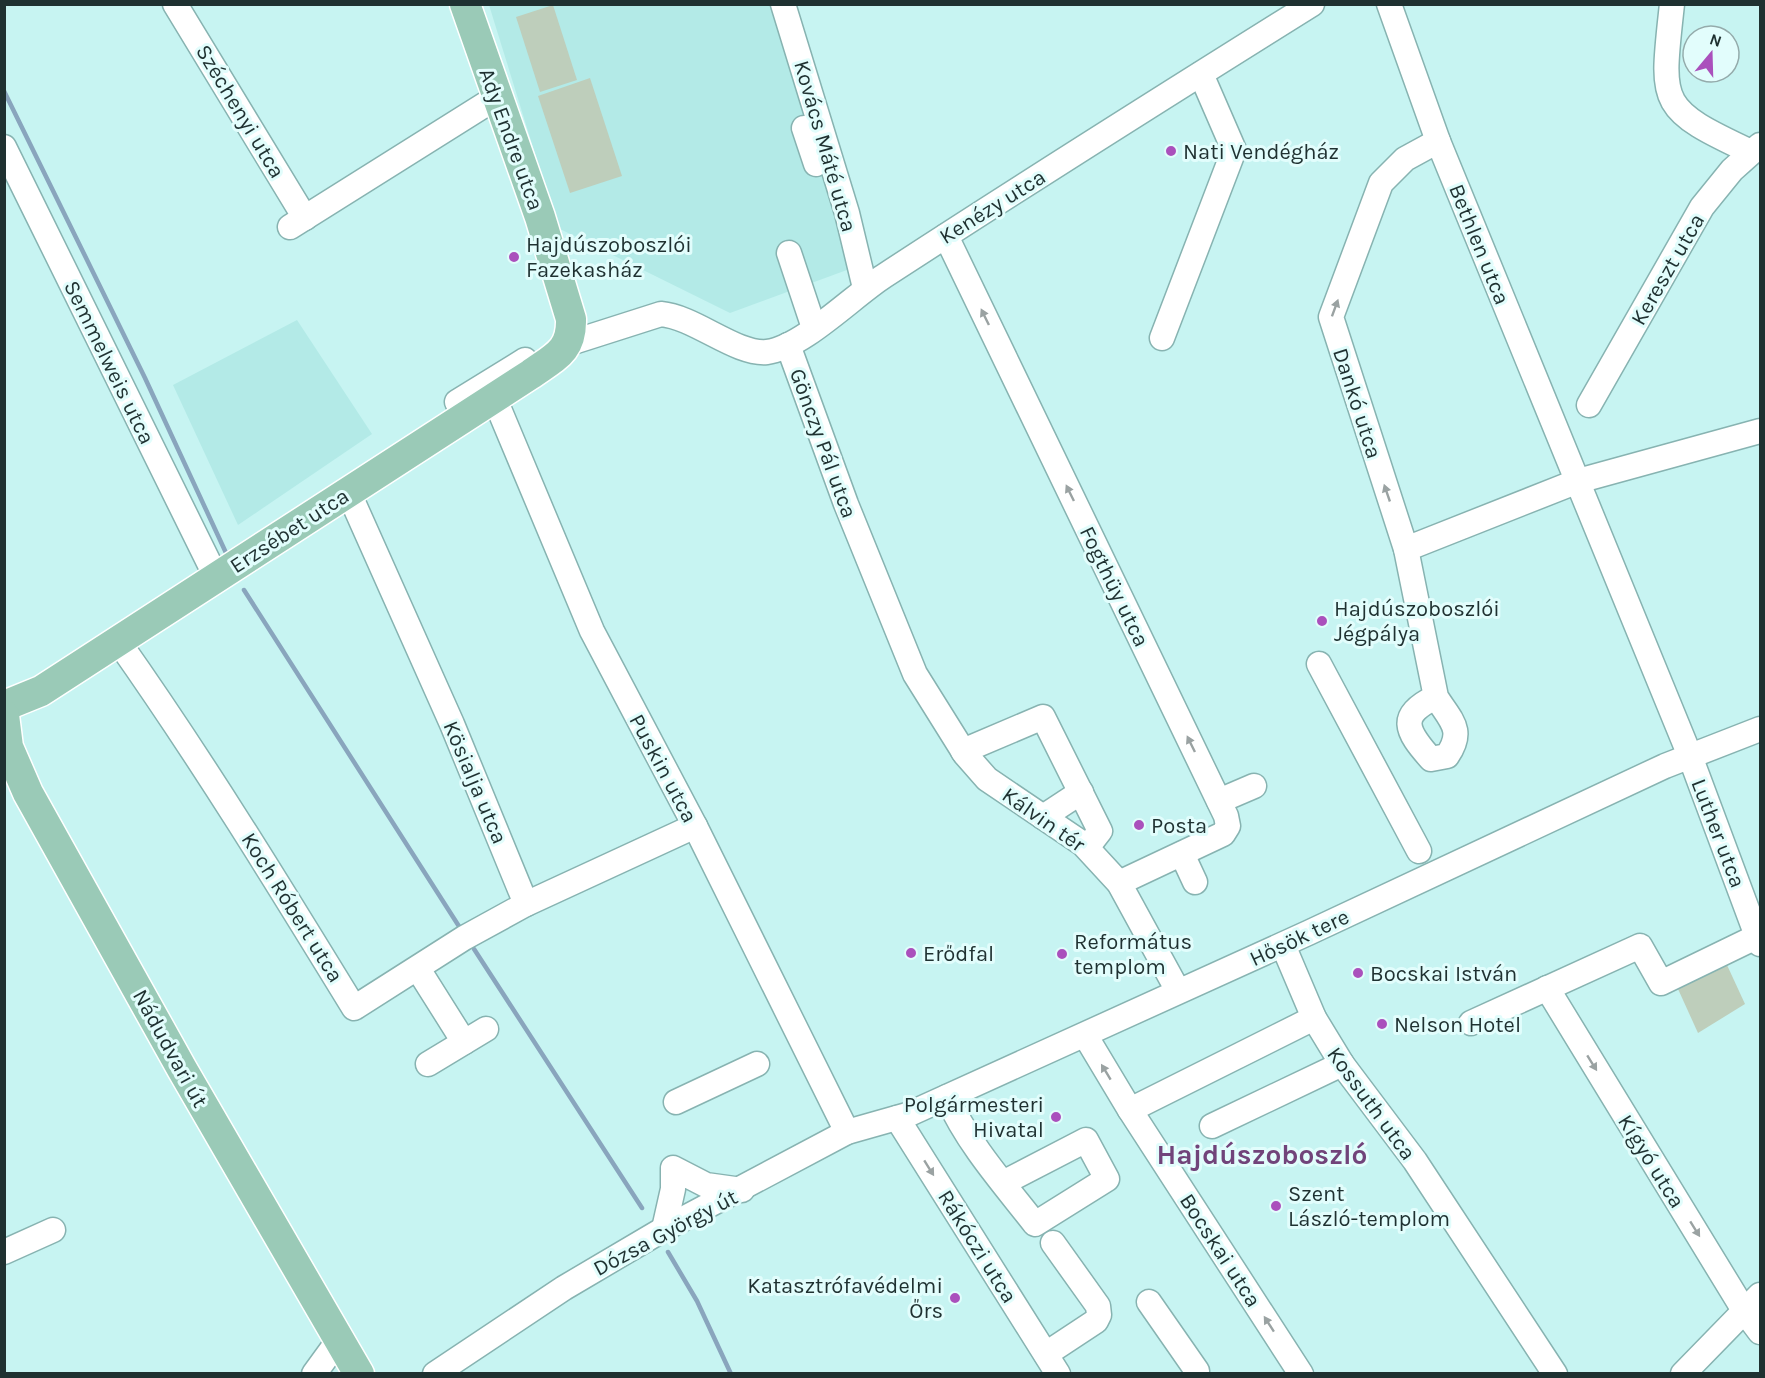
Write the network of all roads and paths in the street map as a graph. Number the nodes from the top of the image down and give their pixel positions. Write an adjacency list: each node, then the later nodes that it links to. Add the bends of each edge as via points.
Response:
1 (175, 4): 8 (street, Széchenyi utca, via 298,223)
2 (465, 4): 8 (main road, Ady Endre utca)
3 (783, 4): 15 (street, Kovács Máté utca, via 847,213)
4 (1312, 4): 7 (street, Kenézy utca)
5 (1389, 4): 10 (street, Bethlen utca)
6 (1672, 4): 12 (street, via 1667,53 1669,96 1686,119)
7 (1201, 74): 13 (street, Kenézy utca); 17 (street, via 1234,150)
8 (497, 97): 18 (main road, Ady Endre utca, via 571,318)
9 (804, 129): 15 (street)
10 (1438, 141): 25 (street, Bethlen utca); 27 (street, Dankó utca, one-way to 10, via 1331,317 1381,183 1406,159)
11 (4, 147): 28 (street, Semmelweis utca)
12 (1756, 149): 22 (street, Kereszt utca, via 1718,185 1702,207)
13 (946, 236): 15 (street, Kenézy utca); 40 (street, Fogthüy utca, one-way to 13)
14 (789, 254): 16 (street)
15 (862, 291): 16 (street, Kenézy utca)
16 (814, 328): 19 (street, Kenézy utca)
17 (1162, 338)
18 (567, 344): 19 (street, Gönczy Pál utca, via 661,314 675,316 751,350 767,352); 20 (main road, Erzsébet utca, via 559,355)
19 (788, 345): 36 (street, Gönczy Pál utca, via 846,504 915,674)
20 (531, 374): 21 (main road, Erzsébet utca); 23 (street, via 525,360 457,402)
21 (494, 398): 23 (main road, Erzsébet utca); 42 (street, Puskin utca, via 592,631)
22 (1589, 405)
23 (465, 416): 26 (main road, Erzsébet utca)
24 (1761, 431): 25 (street)
25 (1578, 482): 27 (street); 37 (street, Bethlen utca)
26 (348, 491): 28 (main road, Erzsébet utca); 48 (street, Kösialja utca, via 452,724)
27 (1406, 549): 31 (street, Dankó utca)
28 (216, 578): 29 (main road, Erzsébet utca)
29 (118, 640): 32 (main road, Erzsébet utca, via 41,691); 51 (street, Koch Róbert utca, via 245,830 354,1008)
30 (1318, 664): 44 (street)
31 (1436, 697)
32 (4, 706)
33 (4, 715): 35 (main road, Nádudvari út)
34 (1761, 729): 37 (street, Hősök tere)
35 (6, 749): 77 (main road, Nádudvari út)
36 (963, 751): 39 (street, via 1043,717); 41 (street, Kálvin tér, via 987,779)
37 (1690, 756): 49 (street, Luther utca); 50 (street, Hősök tere)
38 (1254, 786): 40 (street)
39 (1081, 792): 41 (street); 43 (street, via 1100,831)
40 (1218, 799): 45 (street, Fogthüy utca, via 1228,826 1223,834)
41 (1042, 817): 47 (street, Kálvin tér, via 1083,844)
42 (695, 826): 48 (street); 67 (street, Puskin utca)
43 (1093, 840)
44 (1419, 851)
45 (1182, 854): 46 (street); 47 (street, Fogthüy utca)
46 (1196, 882)
47 (1119, 883): 53 (street, Kálvin tér)
48 (526, 904): 51 (street, Koch Róbert utca)
49 (1759, 940): 52 (street, via 1661,983 1640,946)
50 (1283, 945): 53 (street, Hősök tere); 54 (street, Kossuth utca)
51 (418, 969): 58 (street)
52 (1547, 988): 55 (street); 75 (street, Kígyó utca, one-way to 75)
53 (1178, 991): 57 (street, Hősök tere)
54 (1314, 1018): 61 (street, Kossuth utca); 64 (street)
55 (1471, 1023)
56 (486, 1029): 58 (street)
57 (1084, 1035): 62 (street, Hősök tere); 64 (street, Bocskai utca, one-way to 57)
58 (464, 1042): 59 (street)
59 (428, 1064)
60 (757, 1064): 63 (street)
61 (1342, 1064): 66 (street); 84 (street, Kossuth utca, via 1415,1161)
62 (947, 1097): 65 (street, Hősök tere); 68 (street, via 972,1142)
63 (676, 1102)
64 (1130, 1110): 83 (street, Bocskai utca, one-way to 64)
65 (902, 1117): 67 (street, Dózsa György út); 78 (street, Rákóczi utca, one-way to 78)
66 (1212, 1126)
67 (847, 1132): 69 (street, Dózsa György út)
68 (1003, 1183)
69 (742, 1190): 70 (street, Dózsa György út); 70 (street, via 706,1185 673,1168 673,1189)
70 (664, 1229): 82 (street, Dózsa György út, via 564,1288)
71 (52, 1230): 73 (street)
72 (1053, 1243): 78 (street, via 1098,1306 1099,1315)
73 (4, 1252)
74 (1149, 1302): 79 (street)
75 (1753, 1303): 76 (street, Kígyó utca); 85 (street)
76 (1761, 1332)
77 (338, 1341): 80 (street); 81 (main road, Nádudvari út)
78 (1052, 1364)
79 (1201, 1369)
80 (314, 1374)
81 (358, 1374)
82 (435, 1374)
83 (1301, 1374)
84 (1555, 1374)
85 (1683, 1374)

